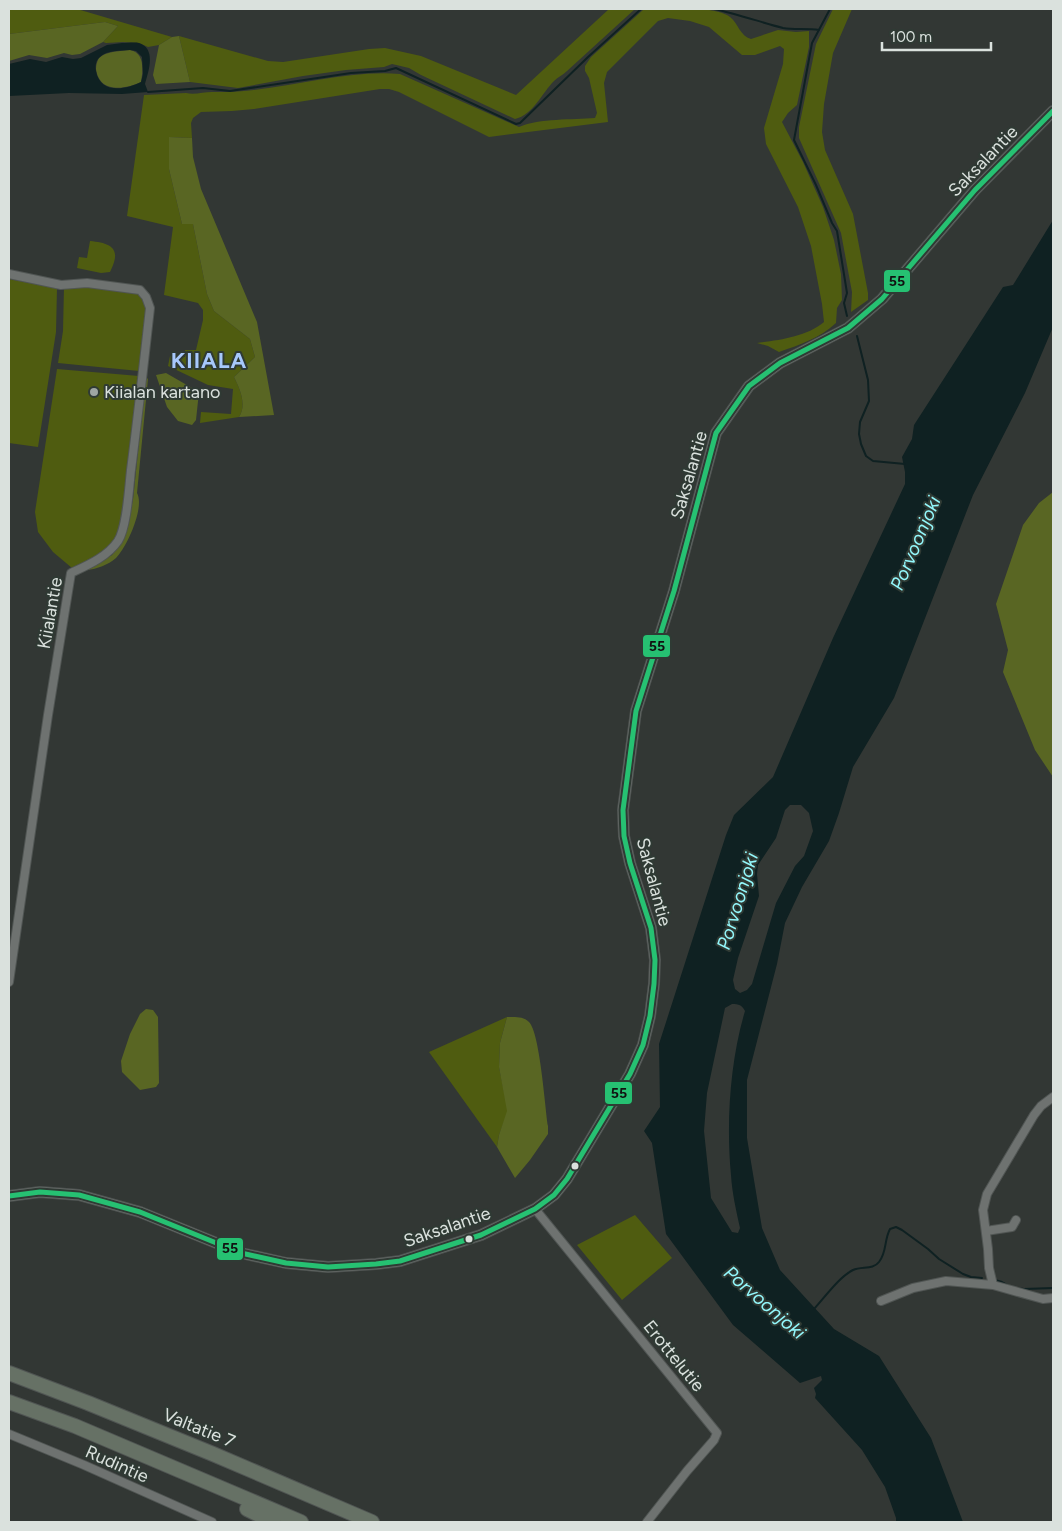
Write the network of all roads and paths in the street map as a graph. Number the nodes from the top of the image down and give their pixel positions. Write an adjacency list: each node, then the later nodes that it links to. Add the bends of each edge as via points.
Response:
1 (1053, 111): 6 (street, Saksalantie, via 975,190 882,299 848,328 780,363 749,386 716,433 674,591 636,712 623,810 630,863 651,928 655,960 650,1016 643,1045 630,1074 567,1179)
2 (9, 274): 3 (street, Kiialantie, via 61,285 87,283 140,290 150,308 125,520 119,540 108,552 71,573)
3 (9, 982)
4 (1053, 1097): 8 (street, via 1034,1115 987,1194 983,1210)
5 (9, 1196): 6 (street, Saksalantie, via 40,1192 79,1195 140,1212 241,1253 286,1263 328,1267 400,1261 481,1235)
6 (536, 1210): 20 (street, Erottelutie, via 717,1433)
7 (1016, 1220): 8 (street, via 1012,1227)
8 (986, 1231): 9 (street)
9 (993, 1285): 10 (street, via 1043,1299); 11 (street, via 946,1281 913,1288)
10 (1053, 1298)
11 (880, 1301)
12 (9, 1373): 19 (highway, Valtatie 7, via 213,1454)
13 (9, 1402): 15 (highway, via 75,1426)
14 (9, 1434): 16 (street, Rudintie)
15 (125, 1449): 17 (highway); 18 (highway)
16 (212, 1522)
17 (272, 1522)
18 (301, 1522)
19 (372, 1522)
20 (647, 1522)

